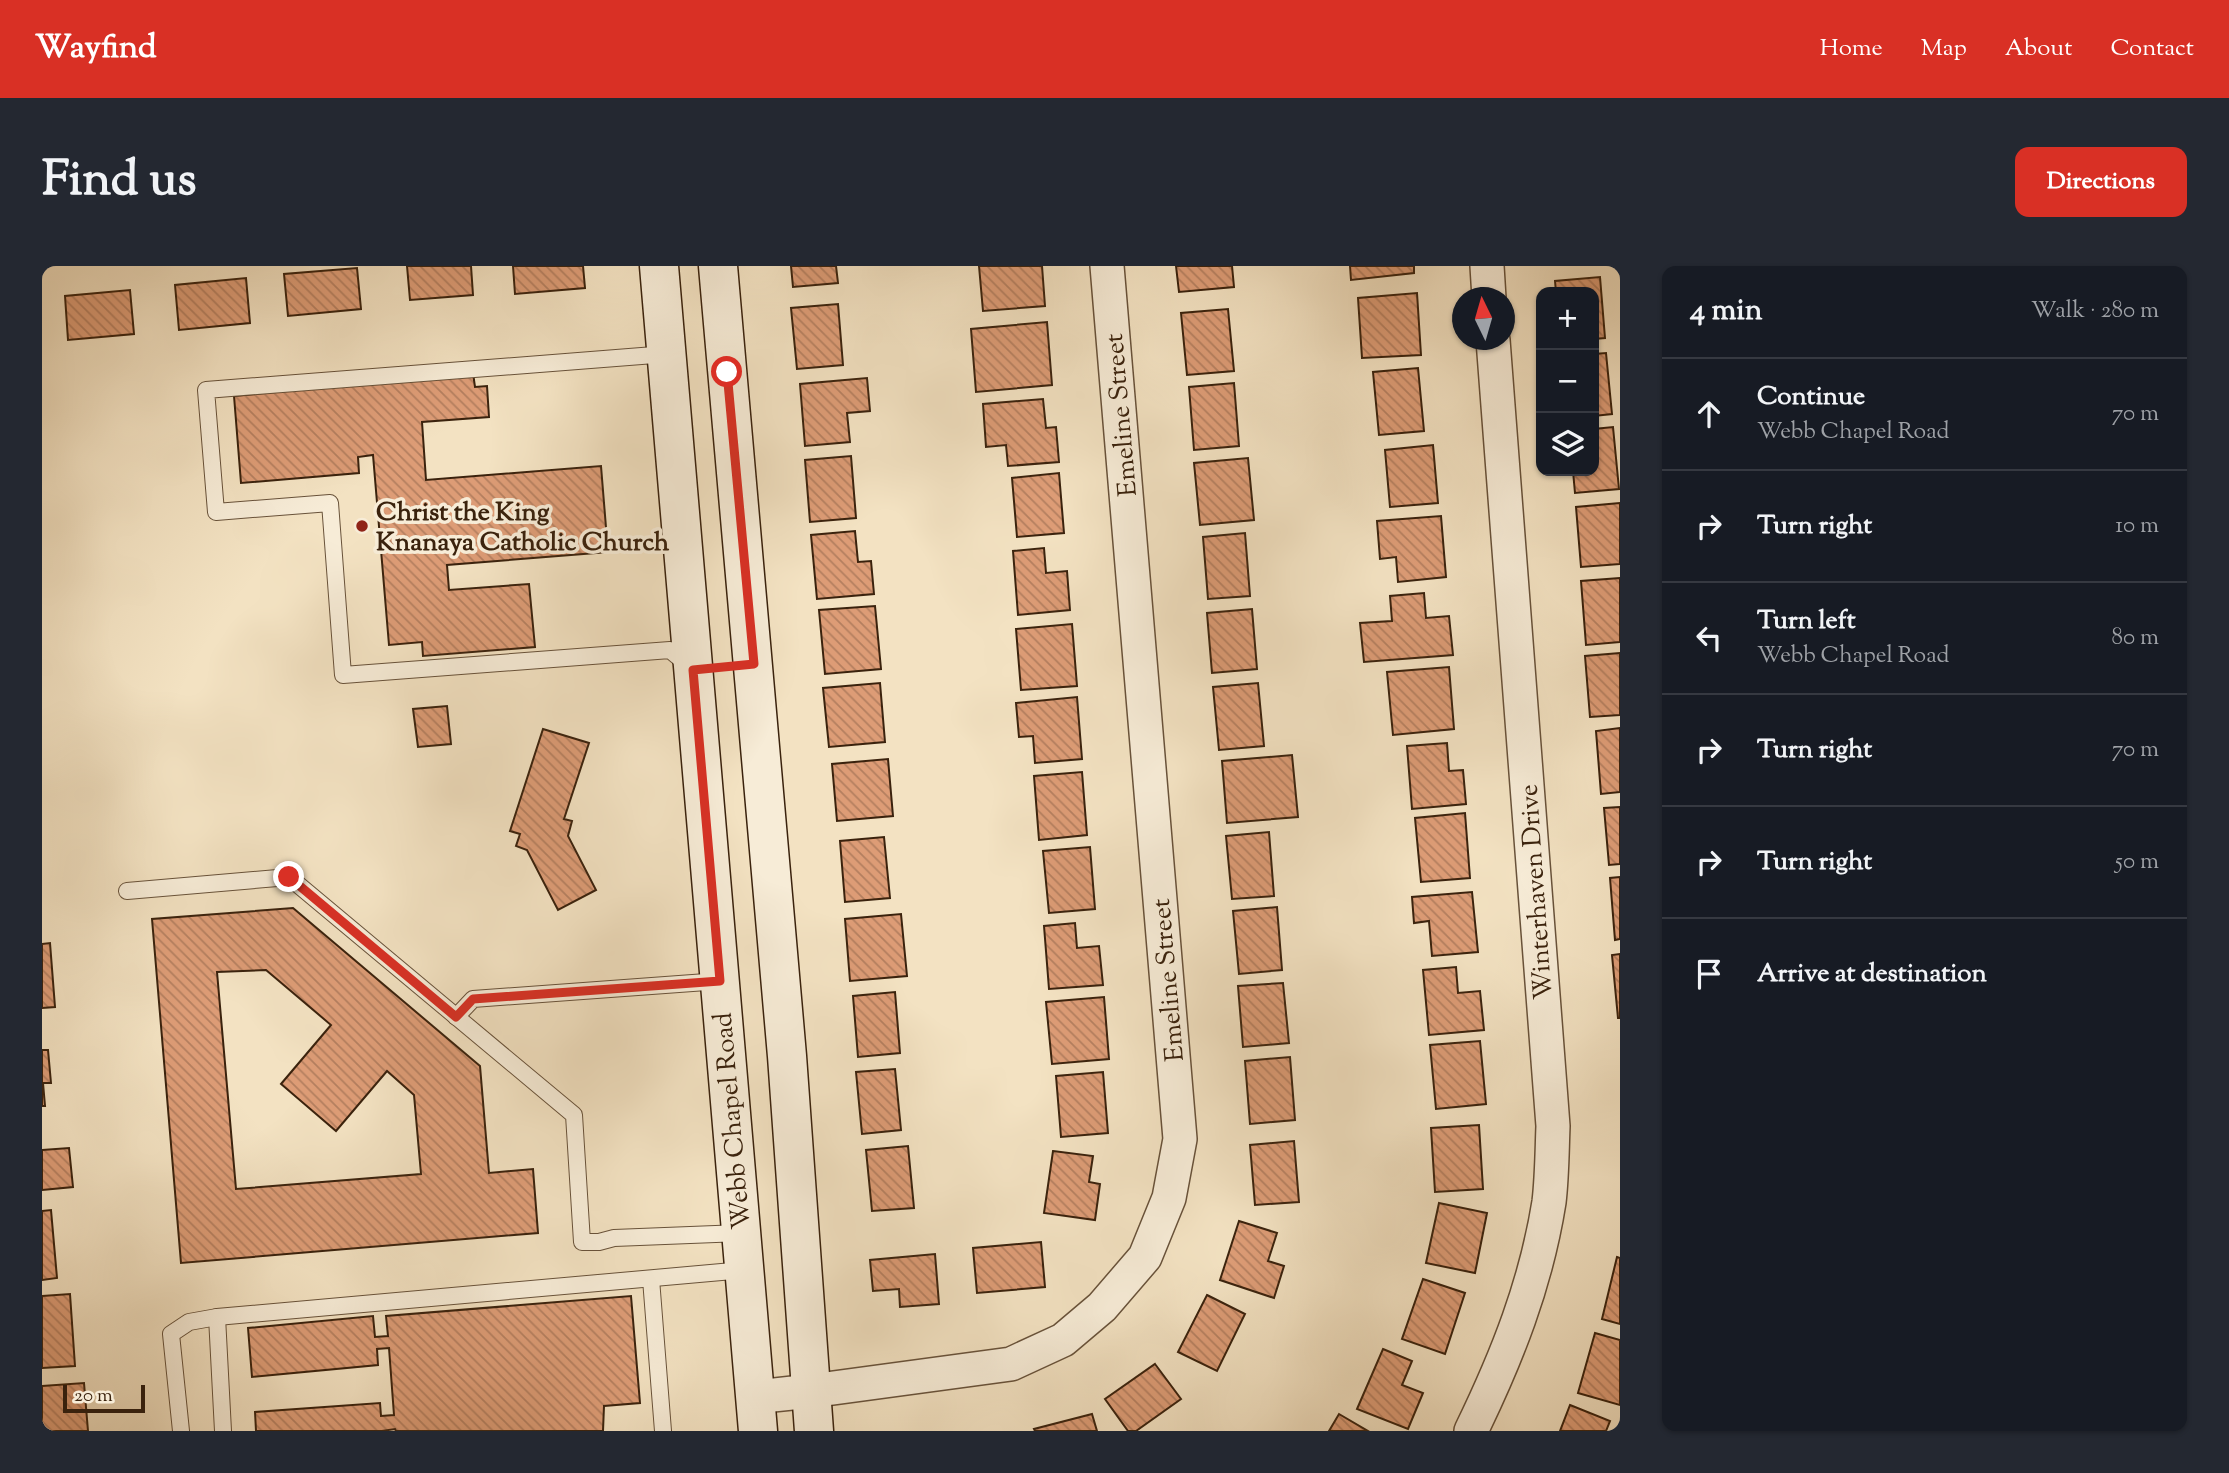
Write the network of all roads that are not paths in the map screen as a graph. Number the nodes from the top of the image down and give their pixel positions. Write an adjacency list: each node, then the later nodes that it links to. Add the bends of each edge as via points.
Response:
1 (659, 266): 7 (main road, Webb Chapel Road)
2 (718, 266): 8 (main road)
3 (1107, 266): 17 (street, Emeline Street, via 1180,1139 1169,1198 1145,1257 1102,1307 1063,1340 1011,1364)
4 (1487, 266): 5 (street)
5 (1488, 287)
6 (1494, 350): 23 (street, Winterhaven Drive, via 1553,1126 1549,1201 1527,1301)
7 (667, 354): 9 (main road, Webb Chapel Road); 9 (lane, via 206,390 216,512 330,503 343,675 670,650)
8 (754, 664): 9 (main road); 13 (main road)
9 (693, 670): 11 (main road, Webb Chapel Road)
10 (127, 891): 12 (lane, via 289,877)
11 (720, 981): 12 (lane, via 473,999); 14 (main road, Webb Chapel Road)
12 (456, 1017): 14 (lane, via 574,1115 582,1242 614,1238)
13 (799, 1228): 14 (main road); 17 (main road)
14 (742, 1251): 15 (lane); 18 (main road, Webb Chapel Road)
15 (651, 1279): 16 (lane); 21 (lane)
16 (217, 1317): 19 (lane, via 189,1322 171,1334); 20 (lane)
17 (811, 1391): 18 (street, Emeline Street); 22 (main road)
18 (756, 1414)
19 (181, 1431)
20 (223, 1431)
21 (663, 1431)
22 (814, 1431)
23 (1471, 1431)

